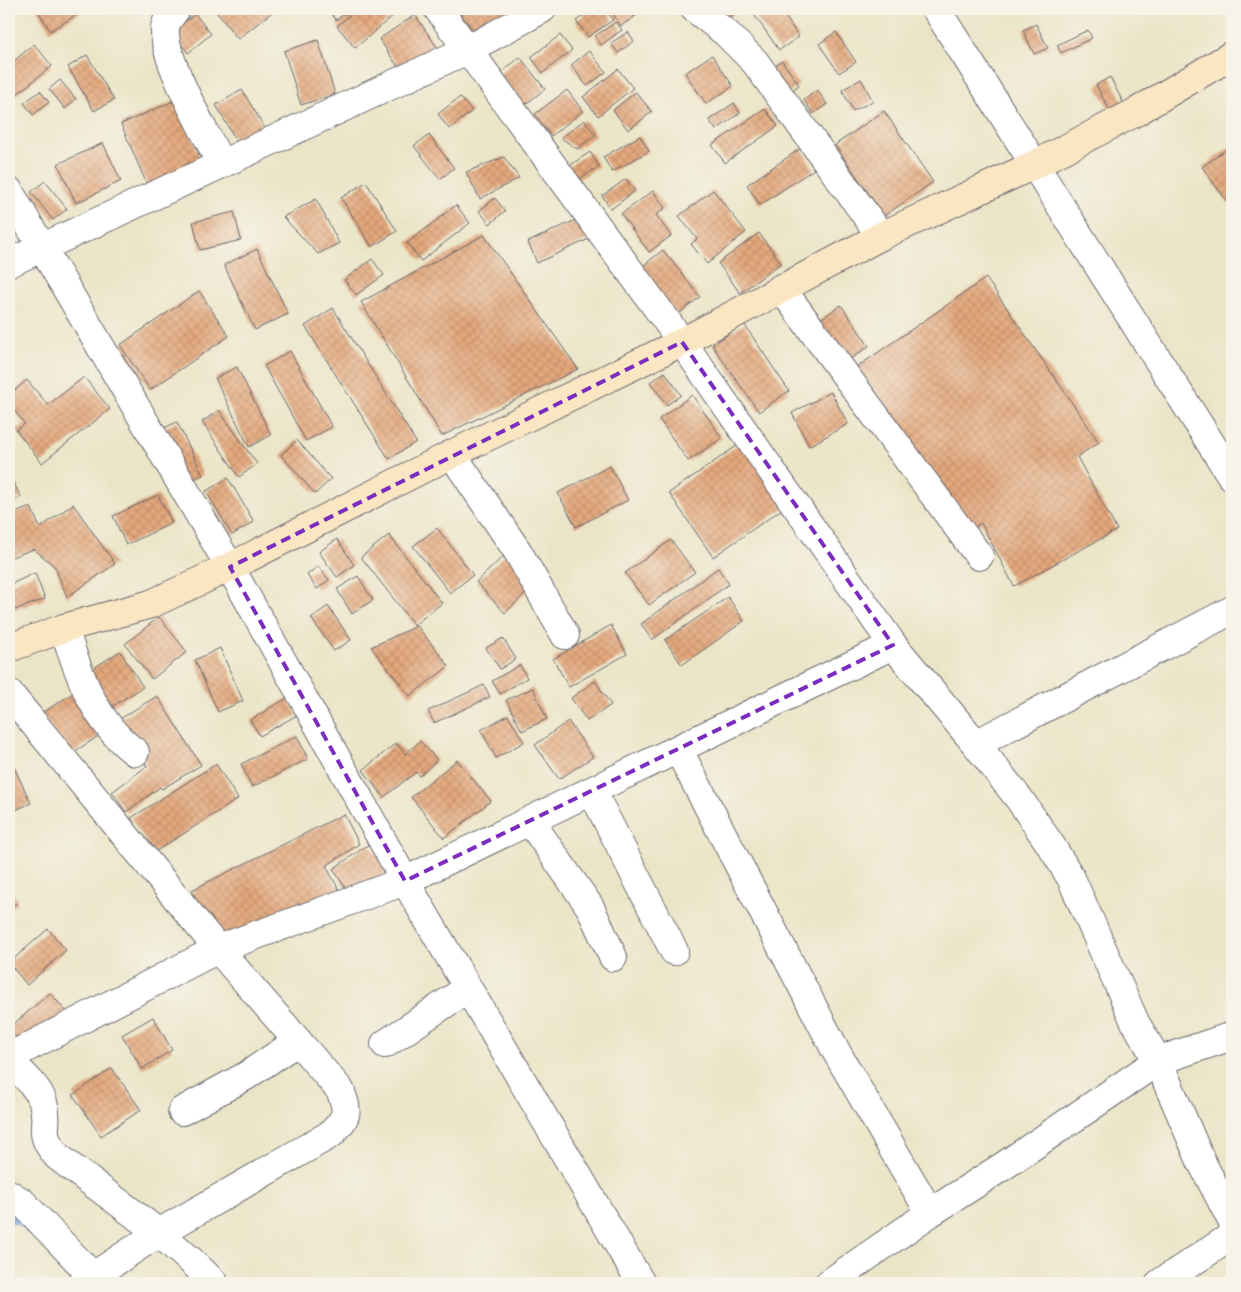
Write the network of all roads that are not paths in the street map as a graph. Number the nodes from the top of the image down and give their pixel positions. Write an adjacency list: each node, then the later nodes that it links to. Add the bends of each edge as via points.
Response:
1 (176, 9): 8 (street, via 165,27 166,42 178,75)
2 (438, 9): 6 (street)
3 (542, 9): 6 (street)
4 (694, 9): 11 (street, via 726,33 755,62)
5 (936, 9): 9 (street)
6 (469, 49): 8 (street); 15 (street)
7 (1232, 55): 9 (main road, via 1136,112)
8 (221, 164): 12 (street)
9 (1034, 165): 11 (main road); 17 (street)
10 (9, 191): 12 (street)
11 (881, 236): 14 (main road)
12 (40, 248): 13 (street); 19 (street)
13 (9, 263)
14 (781, 288): 15 (main road); 18 (street)
15 (682, 342): 16 (main road); 23 (street)
16 (452, 454): 19 (main road); 22 (street, via 518,552)
17 (1232, 477)
18 (978, 556)
19 (230, 567): 21 (main road, via 151,604); 31 (street)
20 (1232, 610): 26 (street)
21 (64, 628): 24 (main road); 28 (street, via 90,697 112,731)
22 (565, 635)
23 (893, 645): 26 (street); 27 (street)
24 (9, 648)
25 (9, 693): 32 (street)
26 (976, 744): 40 (street, via 1020,800 1071,878 1135,1022)
27 (678, 749): 29 (street); 43 (street, via 837,1052)
28 (135, 752)
29 (592, 791): 30 (street); 33 (street)
30 (530, 820): 31 (street); 34 (street, via 590,906)
31 (405, 881): 32 (street); 35 (street)
32 (218, 949): 37 (street); 39 (street)
33 (674, 951)
34 (612, 957)
35 (467, 989): 38 (street); 49 (street)
36 (1232, 1036): 40 (street)
37 (298, 1041): 41 (street, via 246,1076); 45 (street, via 340,1090 347,1107 343,1121 332,1134)
38 (384, 1044)
39 (9, 1059): 45 (street, via 38,1090 43,1104 46,1143 57,1156)
40 (1158, 1061): 43 (street); 44 (street, via 1201,1161)
41 (182, 1111)
42 (9, 1194): 47 (street, via 22,1202)
43 (930, 1213): 50 (street)
44 (1232, 1221)
45 (156, 1234): 47 (street); 48 (street)
46 (1232, 1236): 51 (street)
47 (92, 1281)
48 (214, 1283)
49 (641, 1283)
50 (829, 1283)
51 (1160, 1283)

